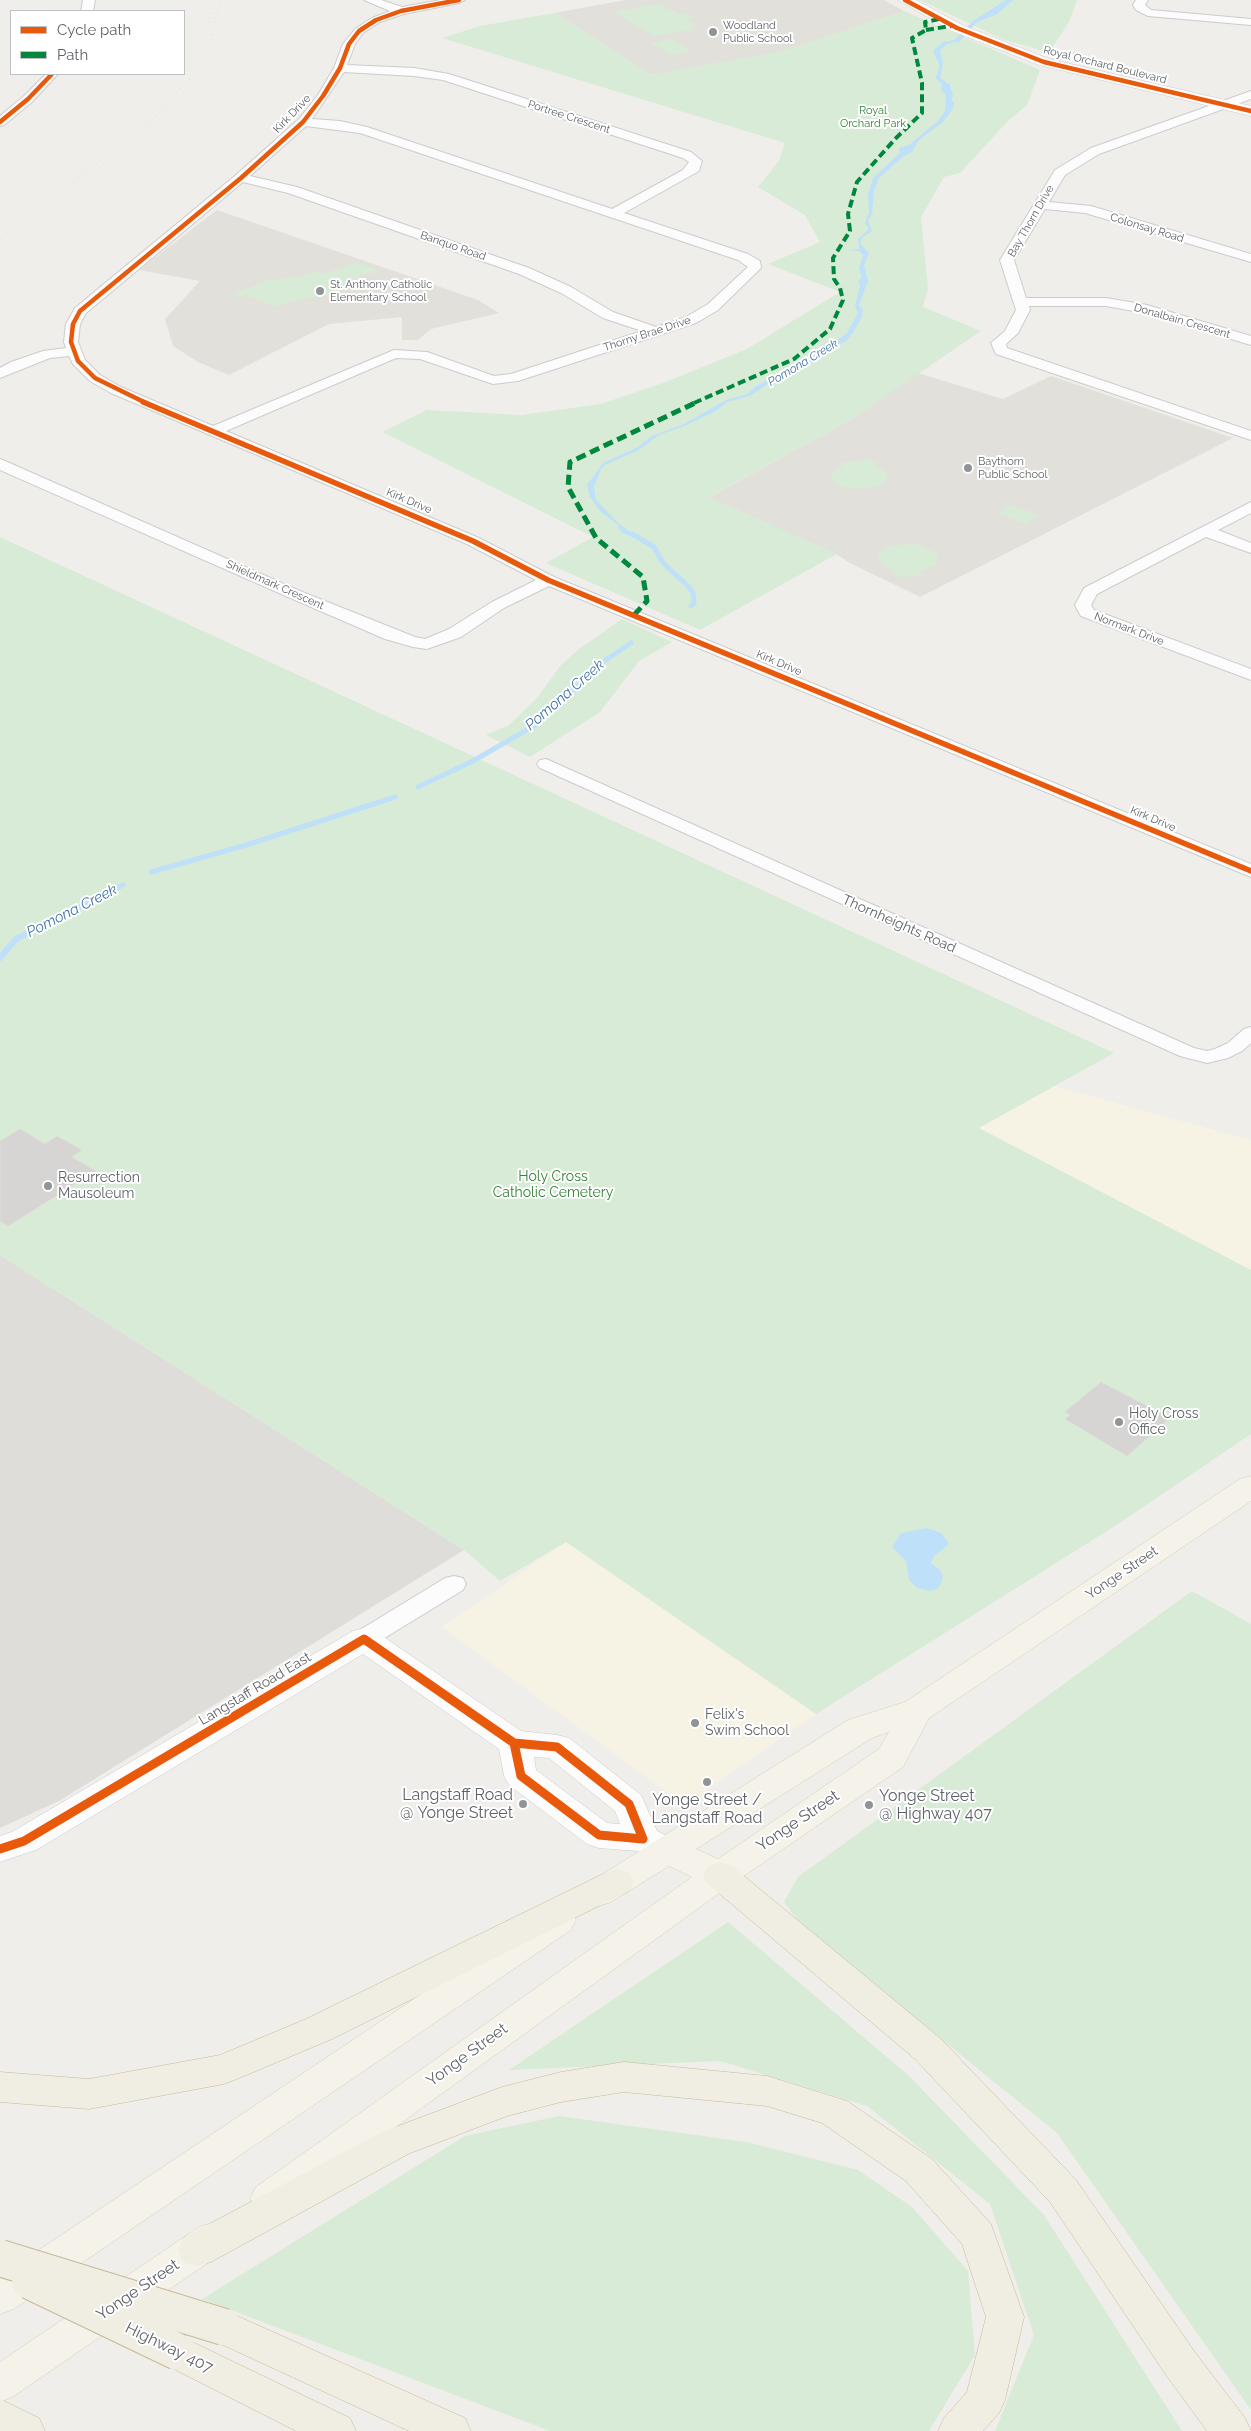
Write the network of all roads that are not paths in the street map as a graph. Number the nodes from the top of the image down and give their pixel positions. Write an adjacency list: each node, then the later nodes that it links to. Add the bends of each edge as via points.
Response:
1 (370, 0): 5 (street)
2 (459, 0): 5 (street, Kirk Drive)
3 (905, 0): 10 (street, Royal Orchard Boulevard, via 957,28 1044,62)
4 (1142, 0): 6 (street, via 1140,8 1148,13)
5 (401, 11): 7 (street, Kirk Drive, via 376,20 359,31 349,44)
6 (1251, 22)
7 (340, 68): 15 (street, Kirk Drive); 18 (street, Portree Crescent, via 445,77 687,155 696,161 688,173)
8 (51, 75): 12 (street)
9 (1251, 95): 10 (street, Bay Thorn Drive)
10 (1224, 105): 13 (street, Royal Orchard Boulevard); 17 (street, Bay Thorn Drive, via 1082,158 1060,172)
11 (0, 107): 12 (street)
12 (16, 109): 14 (street)
13 (1251, 111)
14 (0, 122)
15 (303, 122): 16 (street, Kirk Drive); 18 (street, Thorny Brae Drive, via 363,130)
16 (241, 178): 21 (street, Banquo Road, via 292,190 524,271 566,290 608,315); 23 (street, Kirk Drive, via 80,311 70,333)
17 (1042, 205): 19 (street, Colonsay Road, via 1086,209); 20 (street, Bay Thorn Drive, via 1007,260)
18 (612, 214): 21 (street, Thorny Brae Drive, via 743,257 755,264 712,307 692,320)
19 (1251, 258)
20 (1022, 302): 22 (street, Donalbain Crescent, via 1106,302 1147,309); 26 (street, via 1023,310 1017,324 1011,333 999,340 1001,351)
21 (657, 332): 25 (street, Thorny Brae Drive, via 500,380 482,377 422,355 394,354)
22 (1251, 341)
23 (74, 351): 24 (street, via 48,354); 25 (street, Kirk Drive, via 85,369 116,390)
24 (0, 374)
25 (216, 430): 31 (street, Kirk Drive, via 473,541)
26 (1251, 436)
27 (0, 464): 31 (street, Shieldmark Crescent, via 294,594 413,642 427,644 447,637 498,605)
28 (1251, 507): 29 (street, Normark Drive)
29 (1205, 531): 30 (street); 32 (street, Normark Drive, via 1090,591 1083,605 1087,613)
30 (1251, 548)
31 (548, 580): 34 (street, Kirk Drive)
32 (1251, 675)
33 (546, 764): 35 (street, Thornheights Road, via 1187,1052 1207,1057 1221,1054)
34 (1251, 871)
35 (1251, 1033)
36 (1250, 1489): 39 (main road, Yonge Street)
37 (454, 1584): 38 (street, Langstaff Road East)
38 (364, 1639): 40 (street); 42 (street, Langstaff Road East, via 24,1841)
39 (917, 1710): 41 (main road, Yonge Street, via 860,1729); 43 (main road, Yonge Street, via 891,1758)
40 (514, 1743): 41 (street, via 557,1747 629,1804); 41 (street, via 522,1776 599,1835)
41 (654, 1844): 43 (main road); 44 (main road, Yonge Street)
42 (0, 1850)
43 (720, 1875): 46 (main road, Yonge Street); 56 (highway, via 928,2049 1063,2191 1180,2363)
44 (616, 1882): 45 (highway, via 319,2029 224,2069 89,2094); 49 (main road, Yonge Street)
45 (0, 2087)
46 (197, 2250): 50 (main road, Yonge Street); 55 (highway, via 395,2143 510,2100 561,2087 624,2077 767,2091 834,2112 896,2154 919,2170 978,2236 1005,2317 984,2400)
47 (0, 2258): 54 (highway, bridge, via 224,2327)
48 (0, 2267): 53 (highway, Highway 407, bridge)
49 (0, 2297)
50 (0, 2384)
51 (0, 2417): 52 (highway)
52 (25, 2431)
53 (336, 2431)
54 (451, 2431)
55 (958, 2431)
56 (1232, 2431)

